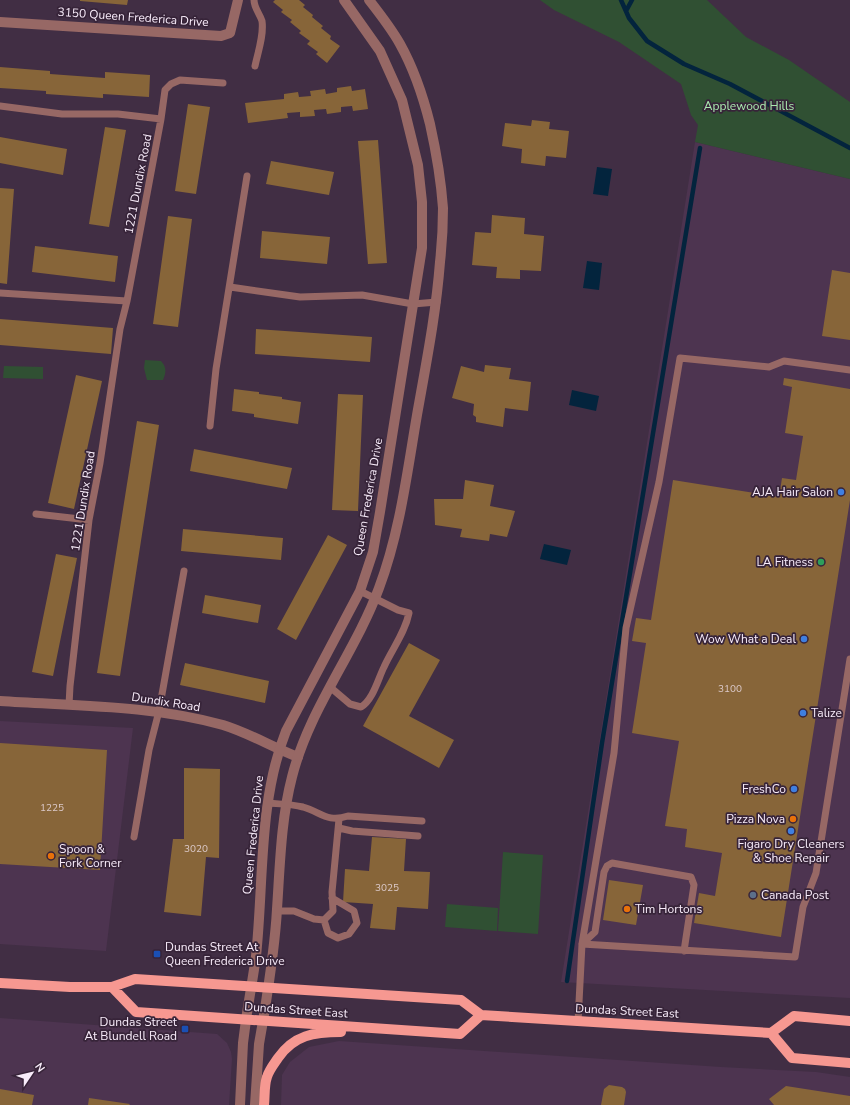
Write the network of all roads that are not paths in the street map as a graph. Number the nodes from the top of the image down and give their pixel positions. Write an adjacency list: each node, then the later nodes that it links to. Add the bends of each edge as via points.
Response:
1 (238, 0): 5 (street, 3150 Queen Frederica Drive, via 230,33 220,36)
2 (254, 0): 6 (lane, via 262,20 262,34)
3 (344, 0): 15 (street, Queen Frederica Drive, via 380,51 390,73 402,100 418,165 422,202 422,248)
4 (369, 0): 14 (street, via 400,43 415,76 433,137 443,208)
5 (0, 22)
6 (255, 66)
7 (223, 83): 9 (lane, 1221 Dundix Road, via 180,80 171,84 164,90)
8 (0, 106): 9 (lane, 1221 Dundix Road, via 62,114 118,114)
9 (162, 119): 13 (lane, 1221 Dundix Road)
10 (247, 176): 11 (lane)
11 (230, 287): 15 (lane, via 300,297 362,295); 17 (lane, via 216,369)
12 (0, 293): 13 (lane)
13 (127, 301): 19 (lane, 1221 Dundix Road, via 120,329)
14 (437, 302): 15 (lane); 22 (street, via 400,514)
15 (413, 304): 21 (street, Queen Frederica Drive, via 380,512 372,552)
16 (850, 370): 40 (lane, via 784,361 769,367 680,358 659,482 626,628 614,753)
17 (210, 426)
18 (36, 514): 19 (lane)
19 (89, 520): 26 (lane, 1221 Dundix Road)
20 (184, 572): 27 (lane)
21 (360, 591): 22 (lane); 28 (street, Queen Frederica Drive, via 292,720)
22 (375, 598): 24 (street, via 359,635); 24 (lane, via 409,613 406,625 378,681 365,705 361,707 350,704)
23 (850, 659): 41 (lane, via 816,873 803,907 795,957)
24 (330, 687): 29 (street)
25 (0, 701): 26 (street, Dundix Road)
26 (69, 705): 27 (street, Dundix Road)
27 (159, 711): 28 (street, Dundix Road, via 223,725 258,738); 36 (lane, via 149,750)
28 (279, 750): 29 (street, Dundix Road); 30 (street, Queen Frederica Drive)
29 (298, 758): 31 (street)
30 (267, 803): 31 (lane); 43 (street, Queen Frederica Drive, via 256,957)
31 (286, 805): 32 (lane, via 303,807 321,816); 38 (street)
32 (340, 819): 33 (lane, via 348,816); 34 (lane)
33 (422, 821)
34 (339, 828): 35 (lane); 37 (lane)
35 (418, 836)
36 (134, 837)
37 (332, 898): 39 (lane, via 333,911); 39 (lane, via 354,911 357,924 349,934 338,938 328,933)
38 (277, 911): 39 (lane, via 294,911); 45 (street, via 274,958)
39 (324, 920)
40 (582, 944): 41 (lane); 41 (lane, via 595,932 604,872 612,863 690,877 694,885); 50 (lane)
41 (684, 951)
42 (0, 983): 44 (main road, Dundas Street East)
43 (251, 986): 44 (main road, Dundas Street East, via 135,978); 45 (main road, Dundas Street East); 47 (street, Queen Frederica Drive)
44 (112, 987): 47 (main road, Dundas Street East, via 136,1012)
45 (268, 987): 46 (main road, Dundas Street East, via 460,1000); 48 (street)
46 (481, 1015): 50 (main road, Dundas Street East); 51 (main road, Dundas Street East, via 460,1034)
47 (246, 1020): 48 (main road, Dundas Street East); 54 (street, Queen Frederica Drive)
48 (263, 1021): 51 (main road, Dundas Street East); 55 (street)
49 (850, 1021): 52 (main road, via 794,1016)
50 (578, 1022): 52 (main road, Dundas Street East)
51 (363, 1028): 56 (main road, via 349,1032 321,1032 299,1038 273,1065 267,1078)
52 (771, 1033): 53 (main road, via 792,1058)
53 (850, 1063)
54 (240, 1105)
55 (255, 1105)
56 (264, 1105)

